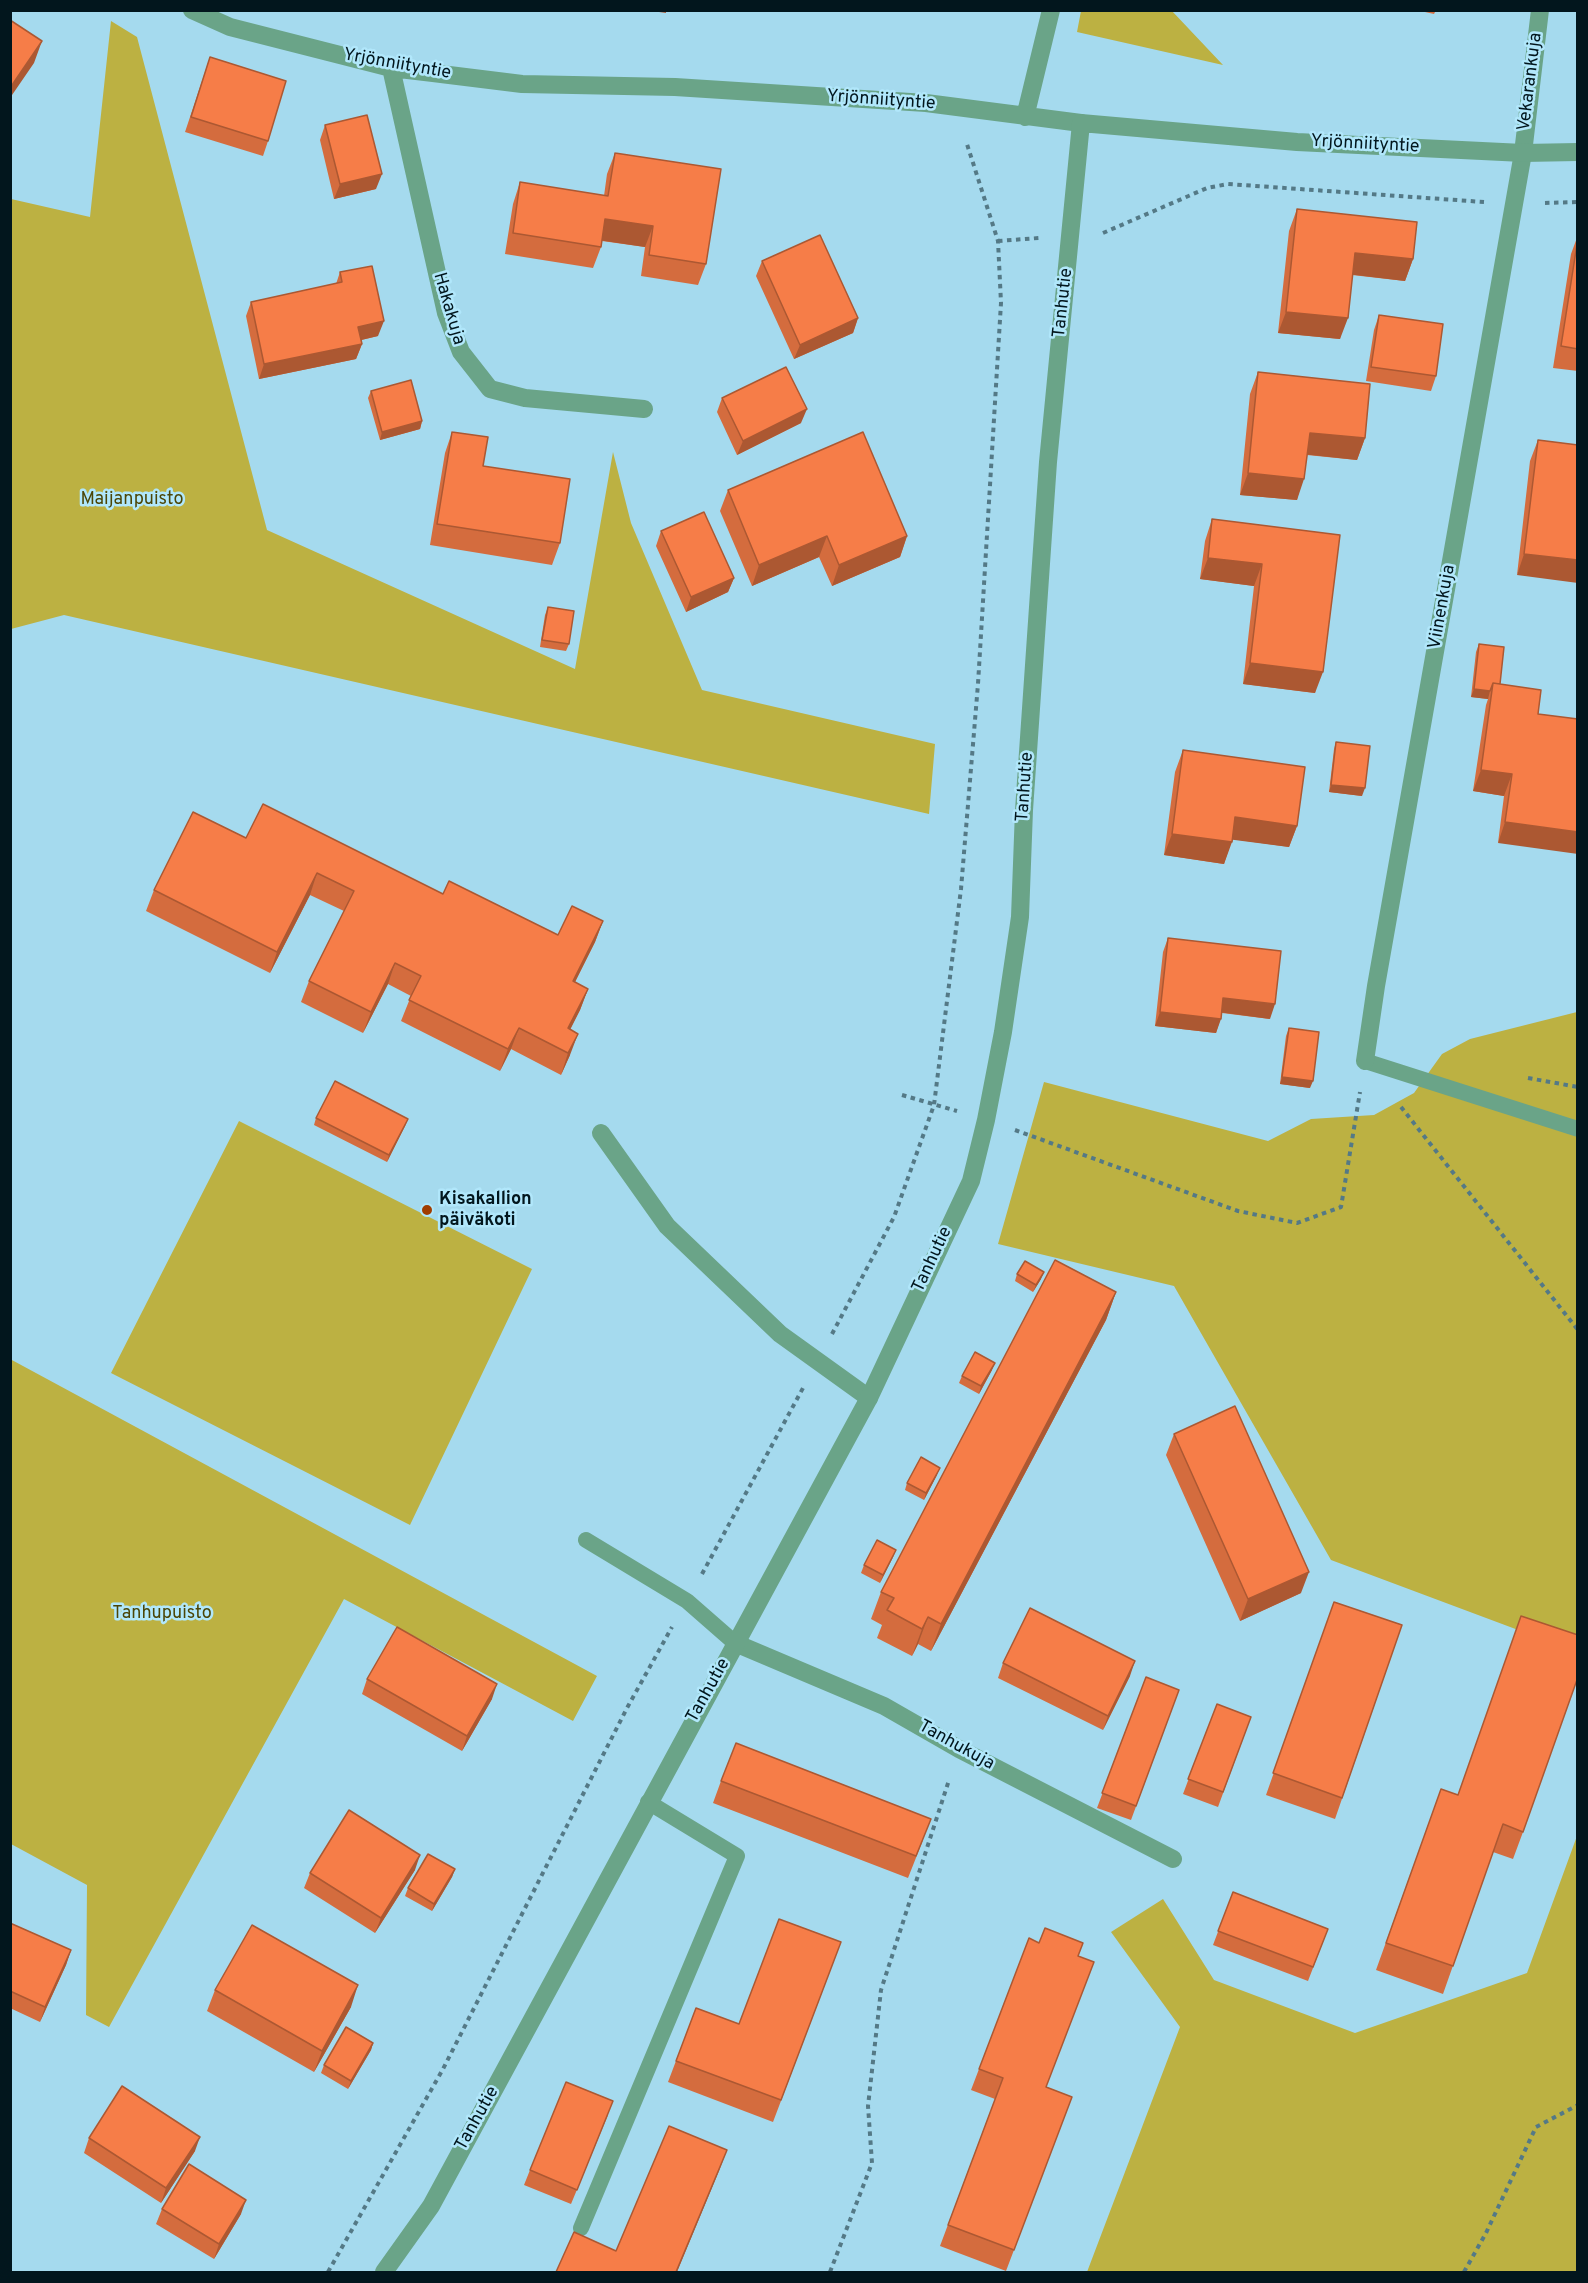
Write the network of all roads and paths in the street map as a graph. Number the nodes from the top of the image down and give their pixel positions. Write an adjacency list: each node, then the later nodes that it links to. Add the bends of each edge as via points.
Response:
1 (192, 10): 4 (street, Yrjönniityntie, via 230,27)
2 (1051, 10): 6 (street)
3 (1540, 10): 9 (street, Vekarankuja)
4 (391, 68): 5 (street, Yrjönniityntie, via 522,84 675,87); 14 (street, Hakakuja, via 446,313 460,352 490,389 525,398)
5 (956, 107): 6 (street, Yrjönniityntie); 13 (path)
6 (1025, 117): 7 (street, Yrjönniityntie)
7 (1081, 123): 9 (street, Yrjönniityntie, via 1297,141); 12 (street, Tanhutie)
8 (1578, 152): 9 (street, Yrjönniityntie)
9 (1523, 153): 11 (street, Viinenkuja)
10 (1578, 202): 11 (path)
11 (1514, 204): 12 (path, via 1228,184 1207,188 1099,235); 15 (street, Viinenkuja)
12 (1070, 236): 13 (path); 18 (street, Tanhutie, via 1048,462 1020,917)
13 (998, 241): 17 (path, via 1001,303 978,684 961,889)
14 (644, 409)
15 (1365, 1061): 18 (path, via 1341,1207 1297,1223 1238,1211); 19 (lane); 21 (path)
16 (902, 1095): 17 (path)
17 (934, 1105): 18 (path); 22 (path, via 894,1217)
18 (986, 1120): 23 (street, Tanhutie, via 971,1181)
19 (1578, 1129)
20 (601, 1132): 22 (street, via 667,1226 780,1334)
21 (1578, 1330)
22 (819, 1360): 23 (street); 25 (path)
23 (869, 1398): 26 (street, Tanhutie)
24 (586, 1540): 25 (lane)
25 (687, 1601): 26 (lane); 32 (path, via 627,1708 443,2069)
26 (735, 1643): 27 (street, Tanhukuja, via 884,1706); 28 (street, Tanhutie)
27 (959, 1749): 29 (street, Tanhukuja); 34 (path, via 881,1990 868,2106 872,2163)
28 (648, 1802): 31 (lane, via 737,1856); 33 (street, Tanhutie, via 430,2206)
29 (1173, 1859)
30 (1578, 2105): 35 (path, via 1536,2127)
31 (581, 2228)
32 (328, 2272)
33 (384, 2272)
34 (830, 2272)
35 (1464, 2272)

